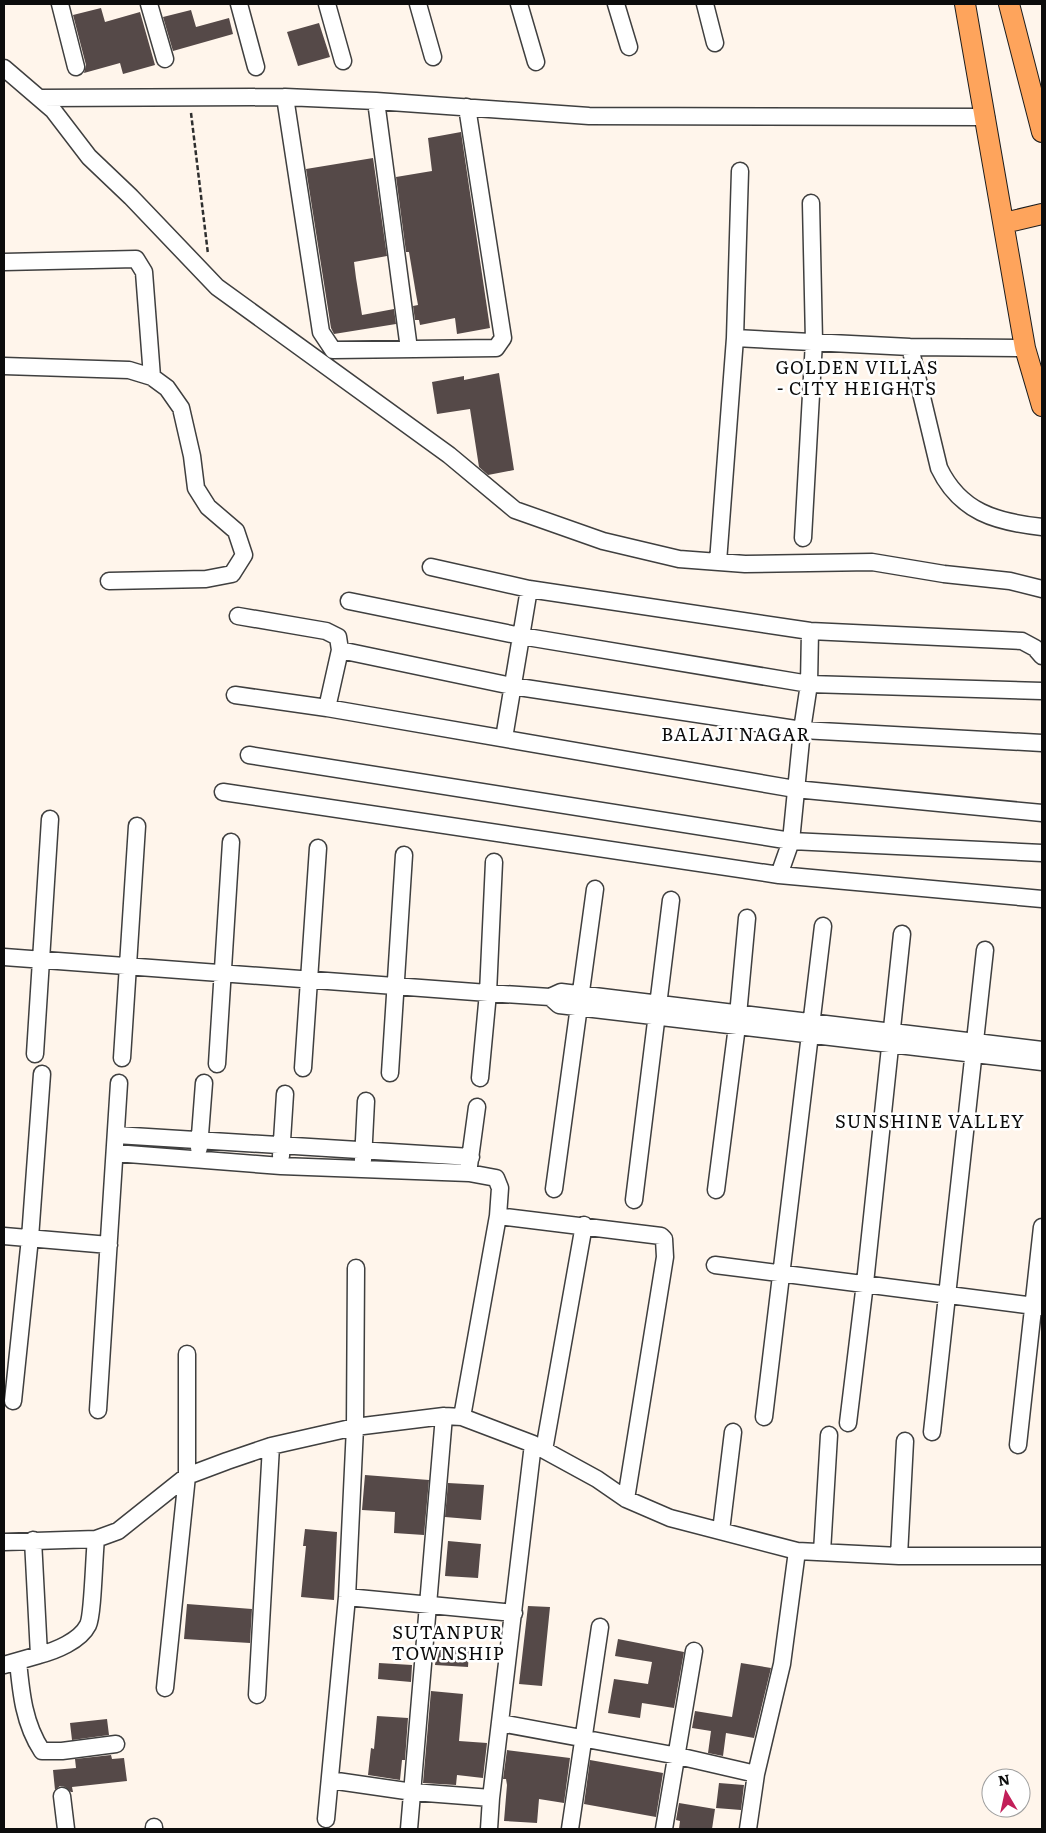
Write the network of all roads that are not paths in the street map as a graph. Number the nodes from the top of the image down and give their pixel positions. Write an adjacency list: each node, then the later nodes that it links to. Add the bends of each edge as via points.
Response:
1 (60, 4): 19 (street)
2 (149, 4): 14 (street)
3 (238, 4): 17 (street)
4 (327, 4): 15 (street)
5 (418, 4): 13 (street)
6 (519, 4): 16 (street)
7 (616, 4): 12 (street)
8 (705, 4): 11 (street)
9 (964, 4): 24 (main road)
10 (1009, 4): 25 (main road)
11 (715, 43)
12 (629, 47)
13 (433, 57)
14 (165, 59)
15 (343, 61)
16 (536, 62)
17 (256, 67)
18 (4, 68): 21 (street)
19 (76, 68)
20 (285, 97): 21 (street); 22 (street); 35 (street, via 321,332 333,350)
21 (39, 98): 41 (street, via 53,110 89,157 217,287 449,455 515,510 603,541 679,559)
22 (376, 101): 23 (street); 35 (street)
23 (467, 107): 24 (street, via 589,116); 35 (street, via 503,338 496,348)
24 (986, 117): 29 (main road)
25 (1041, 125)
26 (740, 171): 31 (street)
27 (811, 203): 32 (street)
28 (1042, 214): 29 (main road)
29 (1004, 223): 34 (main road)
30 (4, 262): 37 (street, via 136,259 144,272)
31 (735, 338): 32 (street); 41 (street)
32 (814, 341): 33 (street); 40 (street)
33 (910, 347): 34 (street); 39 (street, via 945,482 962,501 982,513 1010,524)
34 (1025, 348): 38 (main road)
35 (409, 349)
36 (4, 366): 37 (street, via 129,370)
37 (152, 377): 43 (street, via 167,388 181,408 196,488 208,508 236,531 244,555 232,574 206,579)
38 (1042, 406)
39 (1042, 527)
40 (803, 538)
41 (718, 562): 45 (street, via 872,562 1010,581)
42 (431, 567): 44 (street)
43 (109, 581)
44 (529, 589): 48 (street); 49 (street)
45 (1042, 590)
46 (349, 601): 49 (street)
47 (238, 616): 50 (street, via 326,631 338,638)
48 (810, 631): 51 (street, via 1022,641); 52 (street)
49 (521, 636): 52 (street); 53 (street)
50 (340, 650): 53 (street); 56 (street)
51 (1042, 656)
52 (809, 684): 54 (street); 57 (street)
53 (512, 686): 57 (street); 58 (street)
54 (1042, 691)
55 (235, 696): 56 (street)
56 (327, 708): 58 (street)
57 (802, 730): 59 (street); 61 (street)
58 (504, 738): 61 (street)
59 (1042, 743)
60 (249, 755): 66 (street)
61 (796, 789): 63 (street); 66 (street)
62 (222, 792): 72 (street)
63 (1042, 813)
64 (50, 819): 81 (street)
65 (137, 826): 82 (street)
66 (791, 841): 69 (street); 72 (street)
67 (231, 842): 83 (street)
68 (318, 848): 84 (street)
69 (1042, 853)
70 (404, 855): 85 (street)
71 (494, 862): 86 (street)
72 (779, 876): 74 (street)
73 (595, 889): 87 (street)
74 (1042, 899)
75 (671, 900): 88 (street)
76 (747, 918): 89 (street)
77 (823, 926): 90 (street)
78 (902, 934): 91 (street)
79 (985, 950): 92 (street)
80 (4, 957): 81 (street)
81 (41, 960): 82 (street); 94 (street)
82 (127, 966): 83 (street); 95 (street)
83 (222, 973): 84 (street); 97 (street)
84 (308, 980): 85 (street); 98 (street)
85 (395, 986): 86 (street); 99 (street)
86 (488, 993): 87 (street, via 550,997 559,1005); 101 (street)
87 (580, 1000): 88 (street); 116 (street)
88 (656, 1010): 89 (street); 118 (street)
89 (738, 1019): 90 (street); 117 (street)
90 (810, 1028): 91 (street); 127 (street)
91 (892, 1038): 92 (street); 128 (street)
92 (974, 1048): 93 (street); 96 (street); 129 (street)
93 (1042, 1050)
94 (35, 1054)
95 (122, 1058)
96 (1042, 1062)
97 (216, 1064)
98 (303, 1068)
99 (390, 1073)
100 (42, 1074): 123 (street)
101 (480, 1078)
102 (119, 1083): 107 (street)
103 (204, 1083): 108 (street)
104 (285, 1094): 109 (street)
105 (366, 1100): 110 (street)
106 (477, 1108): 113 (street)
107 (116, 1134): 108 (street); 111 (street)
108 (200, 1139): 109 (street); 112 (street)
109 (282, 1146): 110 (street); 114 (street)
110 (363, 1151): 113 (street); 115 (street)
111 (115, 1153): 112 (street); 124 (street)
112 (199, 1158): 114 (street)
113 (470, 1165): 115 (street); 119 (street, via 496,1178 500,1188)
114 (281, 1166): 115 (street)
115 (362, 1170)
116 (554, 1189)
117 (716, 1190)
118 (634, 1200)
119 (498, 1216): 120 (street); 135 (street)
120 (584, 1225): 145 (street); 147 (street, via 661,1236 665,1241)
121 (1042, 1227): 130 (street)
122 (4, 1236): 123 (street)
123 (30, 1238): 124 (street); 132 (street)
124 (109, 1245): 133 (street)
125 (715, 1265): 127 (street)
126 (356, 1268): 138 (street)
127 (783, 1273): 128 (street); 136 (street)
128 (866, 1283): 129 (street); 137 (street)
129 (949, 1296): 130 (street); 140 (street)
130 (1038, 1307): 143 (street)
131 (187, 1354): 146 (street)
132 (12, 1401)
133 (98, 1410)
134 (444, 1416): 135 (street); 138 (street); 157 (street)
135 (462, 1417): 145 (street)
136 (764, 1417)
137 (848, 1423)
138 (355, 1427): 144 (street); 156 (street)
139 (733, 1432): 148 (street)
140 (932, 1432)
141 (830, 1435): 153 (street)
142 (906, 1440): 154 (street)
143 (1018, 1445)
144 (270, 1446): 146 (street); 164 (street)
145 (539, 1447): 147 (street); 158 (street)
146 (186, 1476): 150 (street, via 118,1531); 163 (street)
147 (626, 1499): 148 (street, via 670,1518)
148 (721, 1531): 152 (street)
149 (33, 1540): 150 (street); 151 (street); 161 (street)
150 (96, 1540): 161 (street, via 88,1625 79,1637)
151 (4, 1542)
152 (797, 1551): 153 (street); 169 (street, via 782,1664)
153 (822, 1552): 154 (street)
154 (899, 1556): 155 (street)
155 (1042, 1556)
156 (347, 1597): 157 (street); 170 (street)
157 (429, 1606): 158 (street); 171 (street)
158 (514, 1613): 165 (street)
159 (600, 1627): 166 (street)
160 (694, 1651): 168 (street)
161 (39, 1655): 162 (street)
162 (11, 1663): 167 (street, via 33,1738 42,1751 62,1752)
163 (165, 1688)
164 (257, 1695)
165 (500, 1723): 166 (street); 173 (street)
166 (582, 1739): 168 (street); 178 (street)
167 (116, 1744)
168 (678, 1756): 169 (street); 179 (street)
169 (756, 1774): 180 (street)
170 (330, 1780): 171 (street); 174 (street)
171 (413, 1792): 173 (street); 176 (street)
172 (62, 1796): 175 (street)
173 (490, 1798): 177 (street)
174 (326, 1819)
175 (66, 1829)
176 (409, 1829)
177 (489, 1829)
178 (570, 1829)
179 (664, 1829)
180 (748, 1829)

